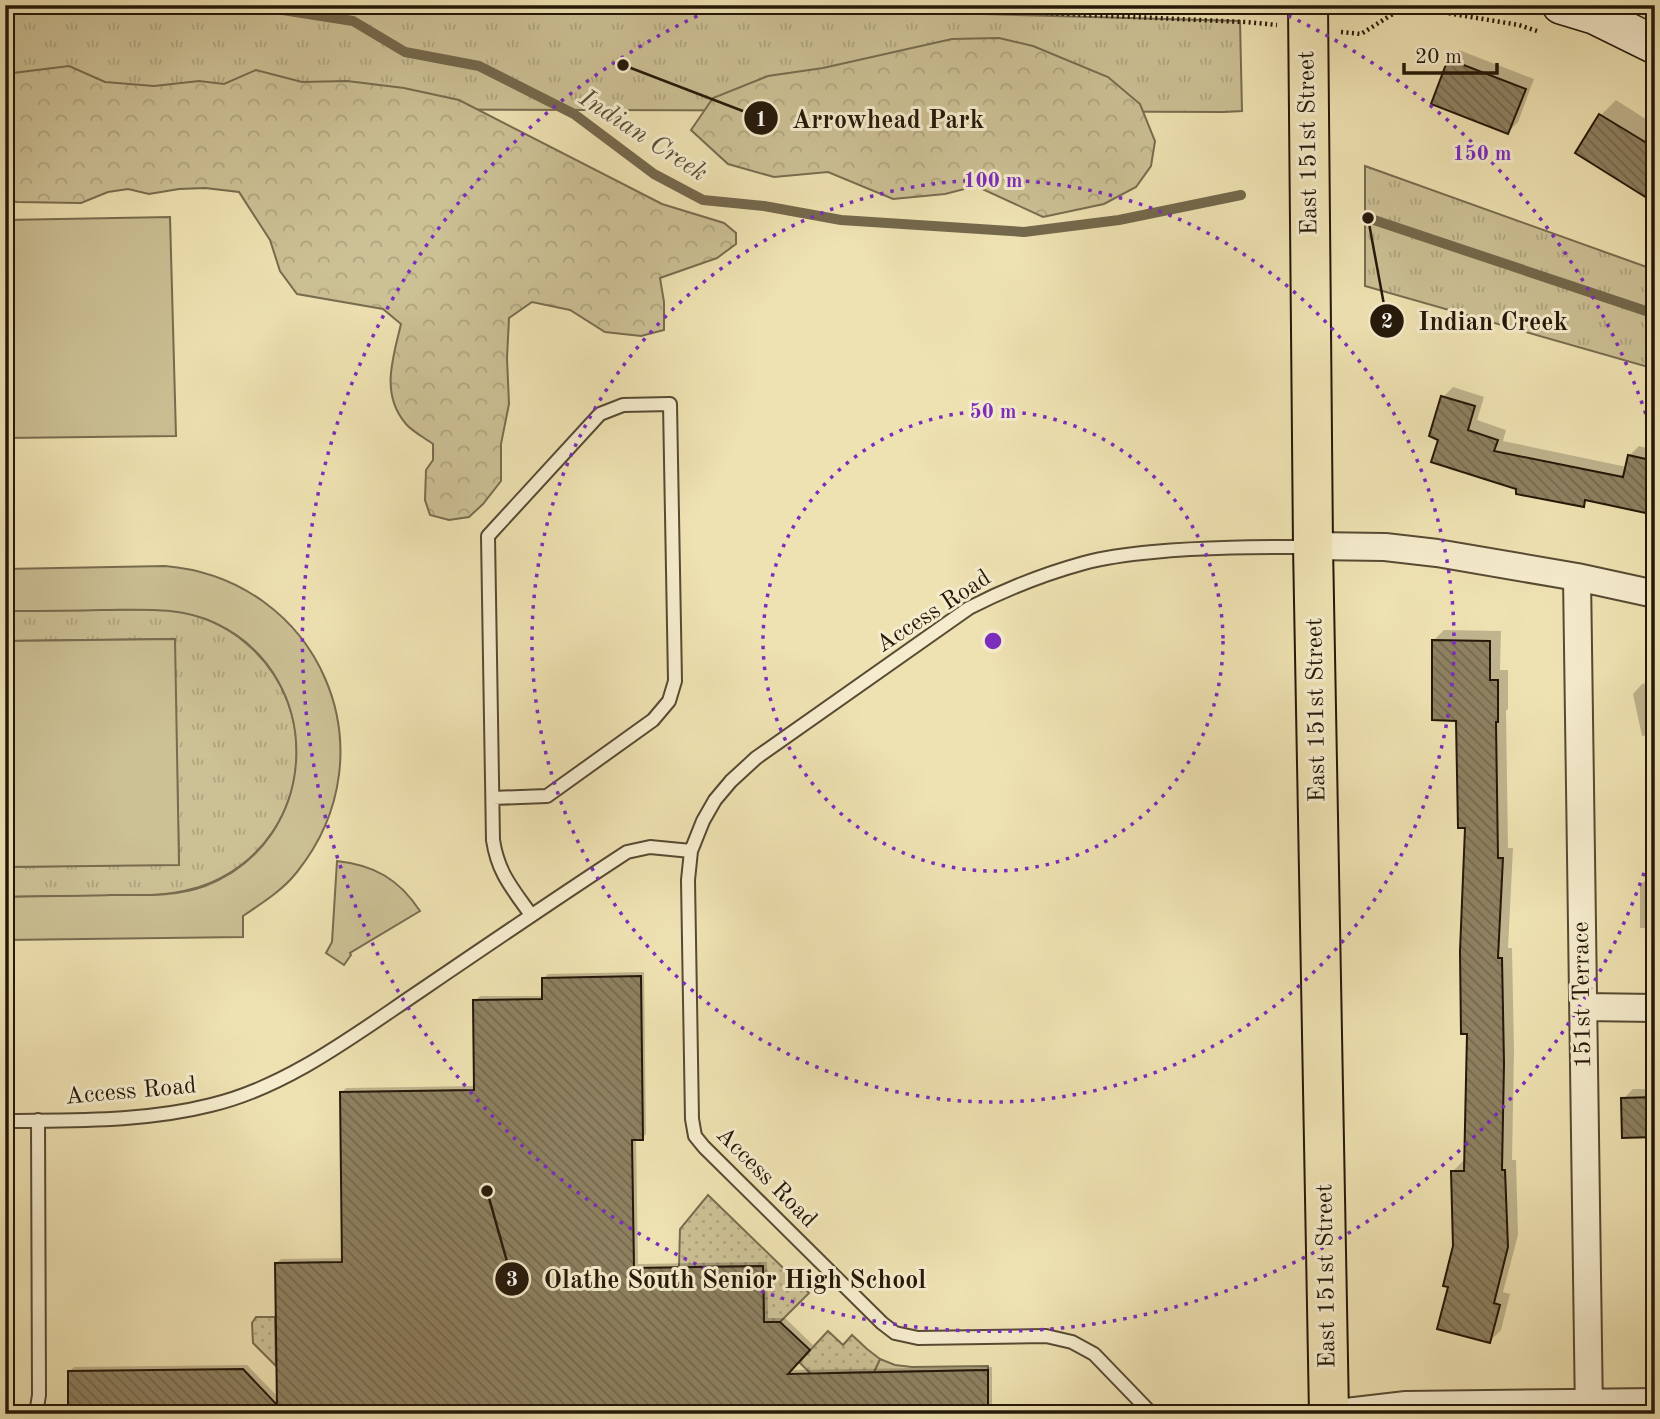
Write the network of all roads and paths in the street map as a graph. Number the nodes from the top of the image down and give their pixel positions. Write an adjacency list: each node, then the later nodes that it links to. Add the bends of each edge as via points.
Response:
1 (798, 5): 4 (path)
2 (1308, 5): 7 (main road, East 151st Street)
3 (1551, 19): 5 (path, via 1519,25 1417,8 1399,10); 6 (street, via 1594,15)
4 (1246, 22)
5 (1361, 34)
6 (1655, 45)
7 (1313, 547): 8 (street, via 1385,547); 11 (lane, Access Road, via 1186,549 1086,562 969,608 756,758 715,800); 21 (main road, East 151st Street)
8 (1577, 577): 9 (street); 13 (street, 151st Terrace)
9 (1655, 594)
10 (493, 798): 10 (lane, via 488,536 600,414 623,405 670,404 675,681 669,701 653,720 547,796); 12 (lane, via 496,859)
11 (691, 851): 12 (lane, Access Road, via 650,847 627,852); 20 (lane, Access Road, via 692,1119 695,1136 704,1147 895,1333 918,1338 1046,1336 1072,1342 1094,1354)
12 (531, 915): 15 (lane, Access Road, via 332,1051 251,1093 166,1114)
13 (1584, 1007): 14 (street); 18 (street, 151st Terrace)
14 (1655, 1008)
15 (38, 1120): 16 (lane, Access Road); 19 (lane)
16 (5, 1121)
17 (1655, 1402): 18 (street)
18 (1589, 1408): 21 (street, via 1406,1405)
19 (36, 1414)
20 (1155, 1414)
21 (1329, 1414)

